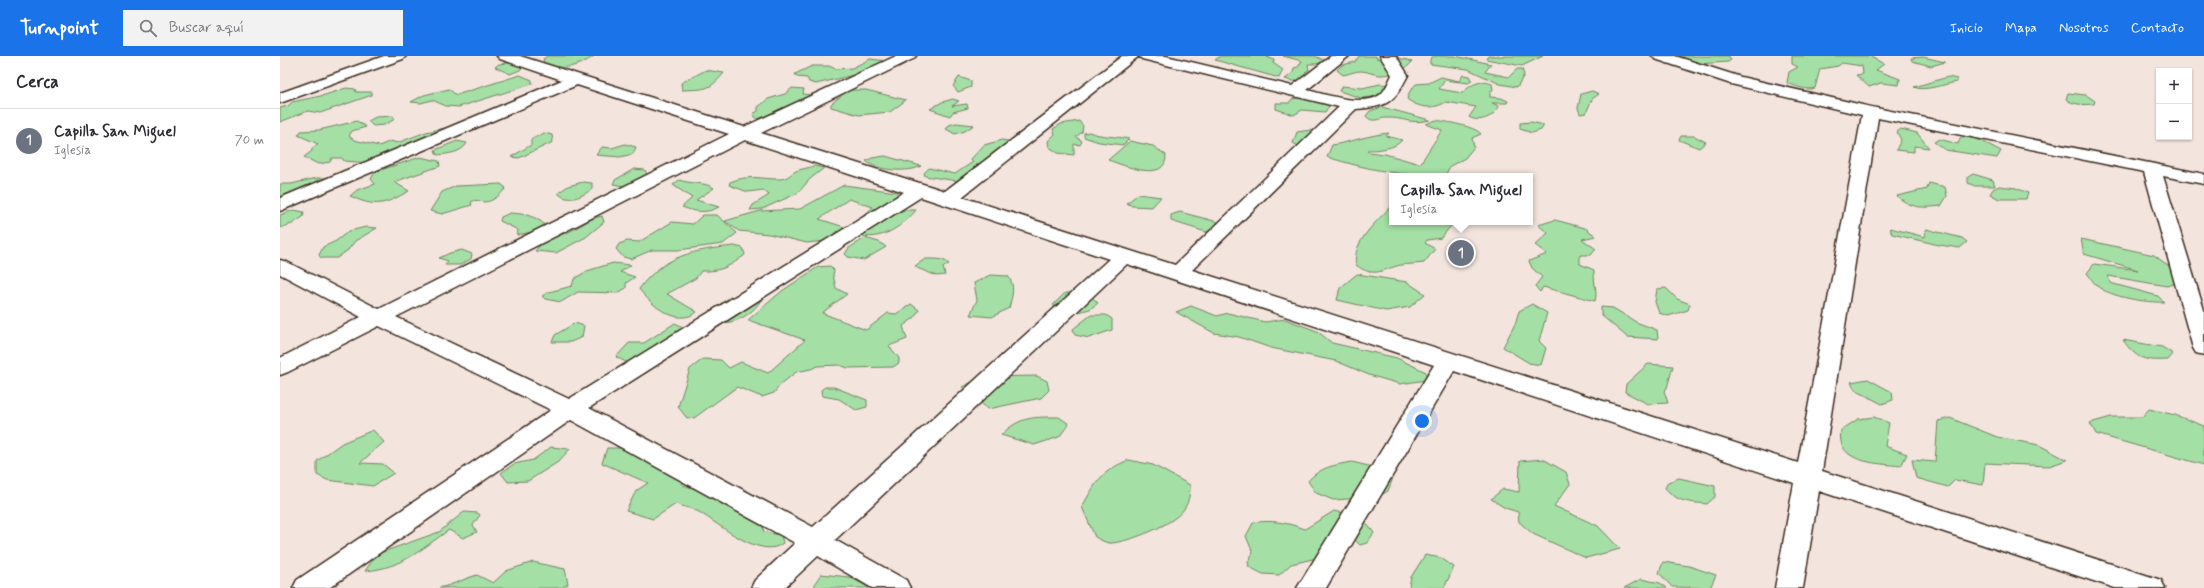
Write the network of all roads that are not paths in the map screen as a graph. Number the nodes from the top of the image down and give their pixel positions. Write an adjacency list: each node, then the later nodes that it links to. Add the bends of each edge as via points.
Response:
1 (398, 56): 11 (street)
2 (505, 56): 9 (street)
3 (908, 56): 14 (street)
4 (1131, 56): 18 (street)
5 (1147, 56): 10 (street)
6 (1341, 56): 10 (street)
7 (1388, 56): 12 (street, via 1400,75 1390,96 1373,103)
8 (1660, 56): 13 (street, via 1737,81)
9 (577, 79): 14 (street); 19 (street)
10 (1295, 91): 12 (street)
11 (280, 98)
12 (1351, 105): 22 (street)
13 (1871, 112): 15 (street); 28 (street)
14 (745, 133): 17 (street); 23 (street)
15 (2152, 168): 16 (street); 24 (street)
16 (2204, 179)
17 (920, 190): 18 (street); 27 (street)
18 (947, 198): 20 (street)
19 (280, 205)
20 (1124, 256): 22 (street); 29 (street)
21 (280, 266): 23 (street)
22 (1178, 273): 25 (street)
23 (378, 317): 26 (street); 27 (street)
24 (2204, 348)
25 (1449, 360): 28 (street); 33 (street)
26 (280, 367)
27 (570, 409): 29 (street); 30 (street)
28 (1808, 477): 34 (street); 35 (street)
29 (816, 542): 31 (street); 32 (street)
30 (307, 588)
31 (765, 588)
32 (896, 588)
33 (1311, 588)
34 (1789, 588)
35 (2152, 588)

